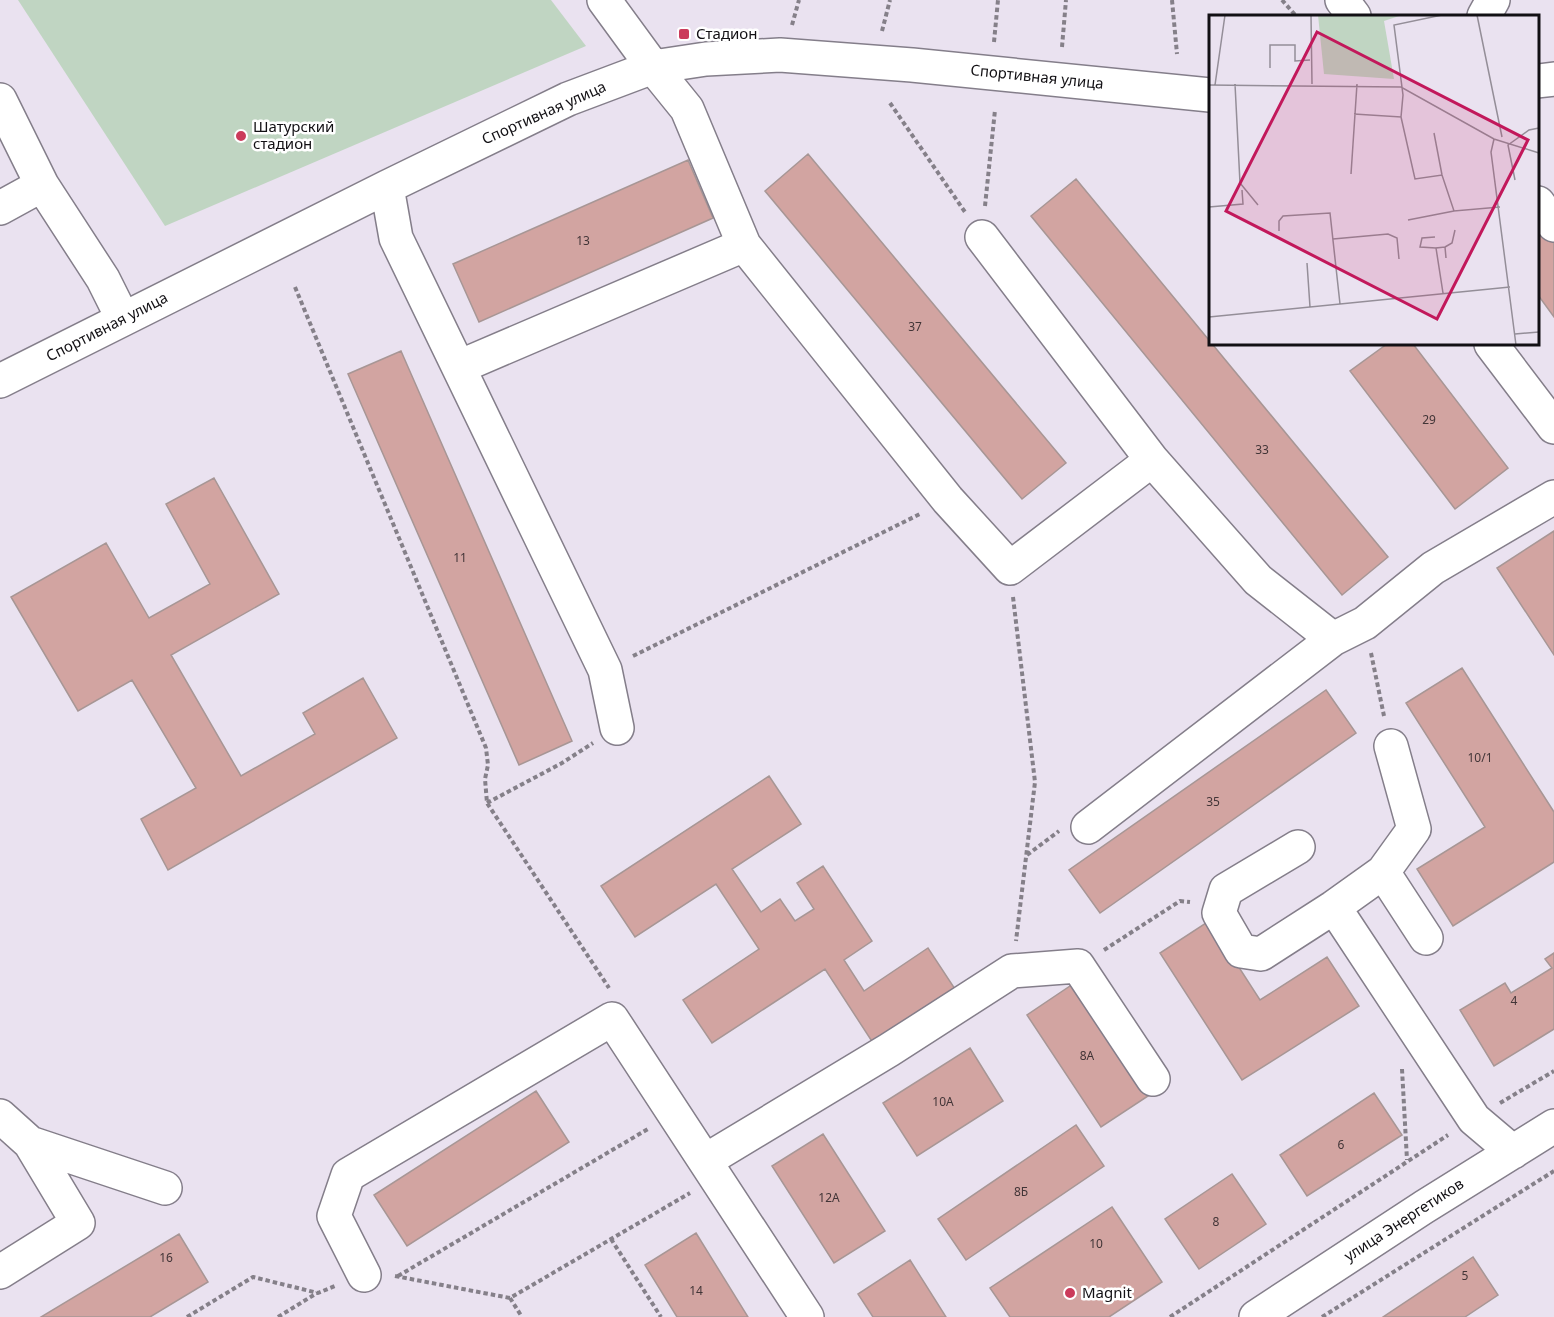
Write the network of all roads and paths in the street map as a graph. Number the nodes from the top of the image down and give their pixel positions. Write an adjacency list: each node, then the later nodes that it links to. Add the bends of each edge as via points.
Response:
1 (604, 0): 18 (street)
2 (799, 0): 13 (path)
3 (890, 0): 14 (path)
4 (998, 0): 15 (path)
5 (1066, 0): 16 (path)
6 (1172, 0): 17 (path)
7 (1282, 0): 10 (path)
8 (1342, 0): 11 (street)
9 (1493, 0): 12 (street)
10 (1295, 15)
11 (1353, 15)
12 (1485, 15)
13 (790, 31)
14 (881, 36)
15 (994, 43)
16 (1062, 47)
17 (1177, 54)
18 (654, 67): 21 (street, Спортивная улица, via 706,59 780,56); 26 (street, Спортивная улица, via 568,99); 31 (street, via 687,109)
19 (1554, 79): 20 (street)
20 (1539, 81)
21 (1209, 95)
22 (0, 100): 25 (street)
23 (890, 103): 30 (path)
24 (994, 110): 30 (path)
25 (42, 185): 28 (street); 33 (street, via 103,279)
26 (387, 187): 33 (street, Спортивная улица); 35 (street, via 396,238)
27 (1539, 204): 29 (street)
28 (0, 208)
29 (1554, 225)
30 (982, 237): 38 (street)
31 (744, 244): 35 (street); 40 (street)
32 (295, 287): 45 (path, via 486,748 487,803 562,764)
33 (123, 319): 36 (street, Спортивная улица)
34 (1492, 345): 37 (street)
35 (459, 367): 44 (street)
36 (0, 381)
37 (1554, 427)
38 (1152, 460): 41 (street); 43 (street, via 1258,580)
39 (1554, 497): 42 (street, via 1433,568)
40 (948, 500): 41 (street); 44 (path)
41 (1010, 568): 54 (path, via 1035,782)
42 (1365, 623): 43 (street); 46 (path)
43 (1333, 639): 47 (street)
44 (605, 670): 45 (street)
45 (617, 728)
46 (1391, 746): 49 (street, via 1414,829)
47 (1088, 827)
48 (1298, 847): 50 (street, via 1226,890)
49 (1383, 872): 51 (street); 52 (street)
50 (1223, 902): 51 (street, via 1220,913 1241,951 1261,954); 53 (path, via 1180,901)
51 (1334, 907): 59 (street)
52 (1426, 938)
53 (1078, 966): 54 (street); 56 (street)
54 (1012, 971): 63 (street)
55 (1554, 1071): 59 (path)
56 (1153, 1079)
57 (674, 1113): 63 (street); 68 (street, via 612,1019 348,1175 334,1216); 69 (path)
58 (0, 1116): 61 (street)
59 (1474, 1119): 62 (street); 77 (path)
60 (1554, 1126): 62 (street, улица Энергетиков)
61 (30, 1143): 65 (street); 67 (street, via 78,1223)
62 (1513, 1152): 78 (street, улица Энергетиков)
63 (710, 1169): 66 (path); 76 (street)
64 (1554, 1171): 79 (path)
65 (165, 1188)
66 (611, 1239): 71 (path); 75 (path)
67 (0, 1272)
68 (364, 1275): 69 (path); 70 (path)
69 (397, 1276): 71 (path)
70 (318, 1293): 72 (path, via 253,1277); 73 (path)
71 (510, 1298): 74 (path)
72 (187, 1317)
73 (278, 1317)
74 (522, 1317)
75 (661, 1317)
76 (807, 1317)
77 (1170, 1317)
78 (1256, 1317)
79 (1323, 1317)

